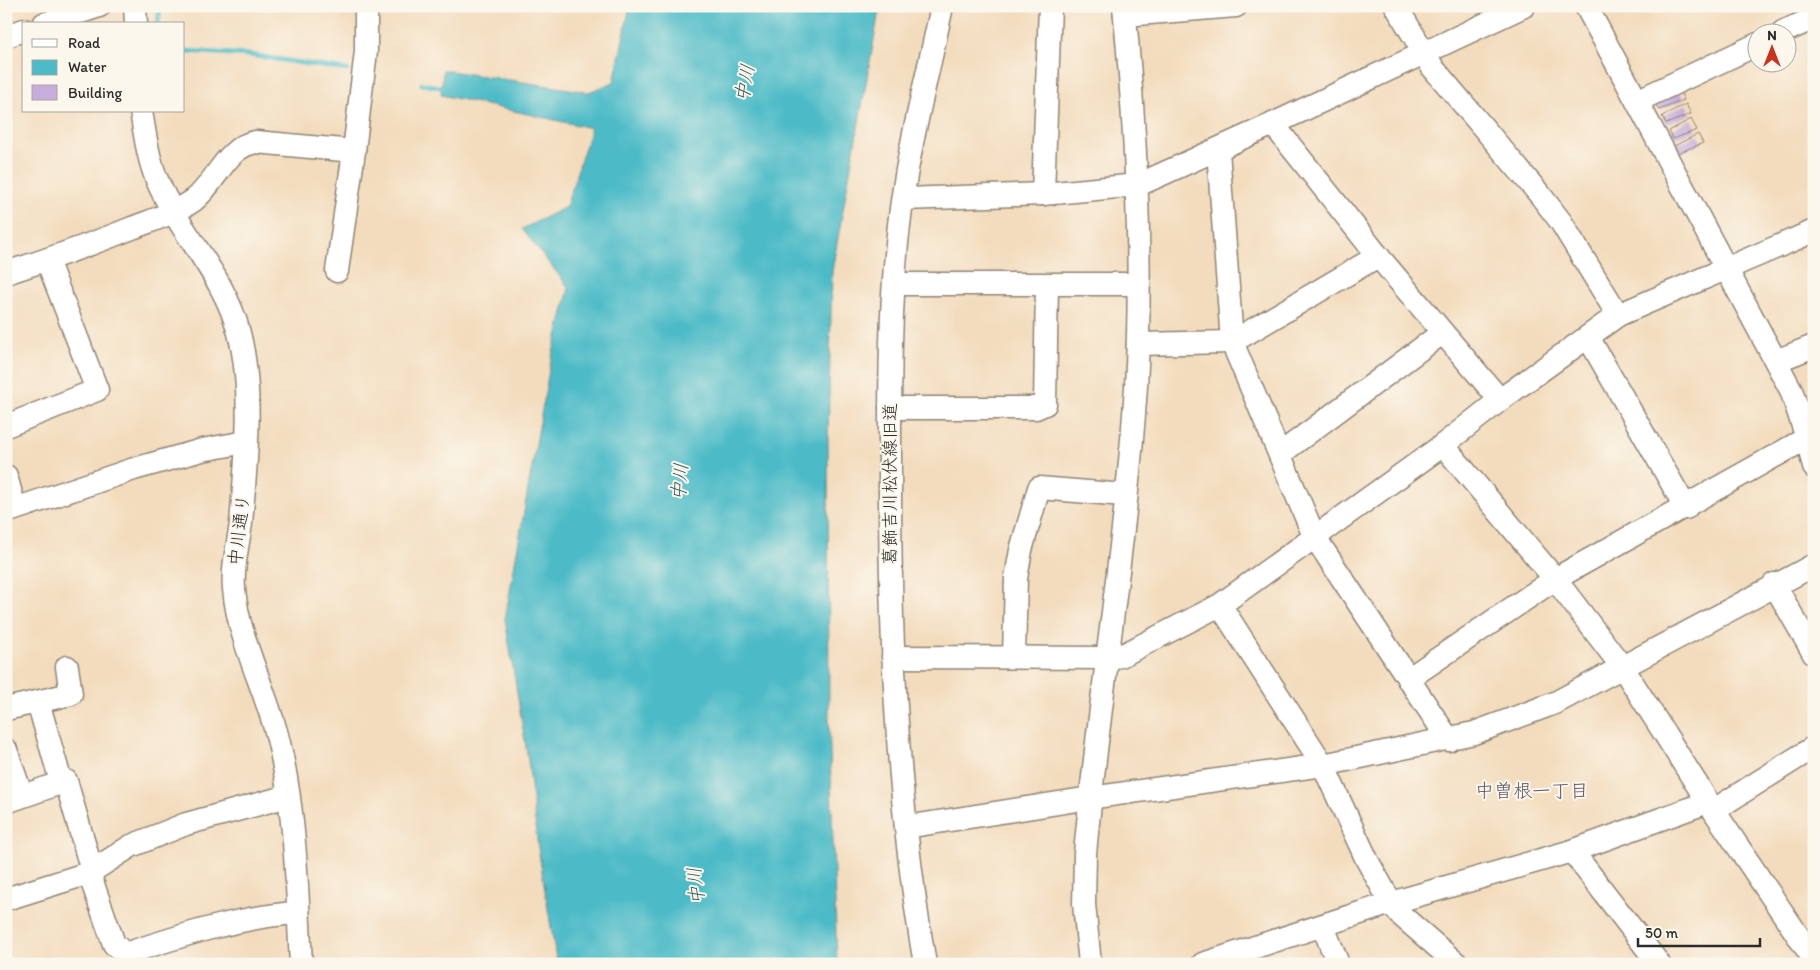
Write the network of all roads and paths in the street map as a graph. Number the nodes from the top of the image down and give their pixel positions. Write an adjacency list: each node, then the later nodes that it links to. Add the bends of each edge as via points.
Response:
1 (99, 6): 12 (street)
2 (135, 6): 13 (street)
3 (366, 6): 23 (street, via 366,51)
4 (942, 6): 26 (street, 葛飾吉川松伏線旧道, via 913,140)
5 (1050, 6): 25 (street)
6 (1236, 6): 10 (street)
7 (1396, 6): 18 (street)
8 (1524, 6): 18 (street)
9 (1586, 6): 19 (street)
10 (1125, 11): 24 (street)
11 (1814, 18): 14 (street)
12 (50, 22)
13 (136, 22)
14 (1798, 25)
15 (22, 31): 16 (street)
16 (6, 36)
17 (1748, 49): 19 (street)
18 (1422, 53): 21 (street); 37 (street, via 1551,209)
19 (1637, 101): 31 (street)
20 (141, 112): 27 (street, 中川通り, via 148,154)
21 (1273, 124): 22 (street); 29 (street)
22 (1218, 150): 24 (street); 40 (street)
23 (354, 151): 27 (street, via 248,143 238,148 194,200); 32 (street)
24 (1138, 185): 25 (street); 36 (street)
25 (1043, 194): 26 (street)
26 (904, 199): 34 (street, 葛飾吉川松伏線旧道)
27 (173, 212): 30 (street); 48 (street, 中川通り, via 218,282 239,332 246,376)
28 (1814, 231): 31 (street)
29 (1378, 256): 38 (street); 40 (street)
30 (47, 260): 33 (street); 46 (street, via 97,390)
31 (1726, 268): 37 (street); 43 (street)
32 (337, 271)
33 (6, 273)
34 (895, 284): 35 (street); 45 (street, 葛飾吉川松伏線旧道)
35 (1047, 284): 36 (street); 45 (street, via 1045,404 1036,408)
36 (1139, 284): 41 (street)
37 (1618, 315): 39 (street)
38 (1442, 333): 44 (street); 50 (street)
39 (1588, 337): 44 (street); 54 (street)
40 (1232, 342): 41 (street); 50 (street)
41 (1138, 344): 53 (street)
42 (1814, 346): 43 (street)
43 (1776, 361): 47 (street, via 1791,390)
44 (1500, 400): 49 (street)
45 (890, 408): 62 (street, 葛飾吉川松伏線旧道)
46 (6, 426)
47 (1808, 438): 51 (street); 54 (street)
48 (246, 442): 55 (street, via 202,450 134,469); 75 (street, 中川通り, via 240,529 234,564 235,602 271,712)
49 (1444, 445): 56 (street); 58 (street)
50 (1280, 454): 56 (street)
51 (1814, 467)
52 (6, 476): 55 (street)
53 (1125, 495): 63 (street, via 1039,488 1018,568); 64 (street)
54 (1686, 508): 58 (street)
55 (11, 510)
56 (1314, 536): 60 (street); 67 (street)
57 (1814, 565): 59 (street)
58 (1555, 579): 66 (street); 67 (street)
59 (1774, 584): 61 (street); 66 (street)
60 (1220, 605): 64 (street, via 1121,656); 73 (street)
61 (1814, 654)
62 (893, 657): 63 (street); 79 (street, 葛飾吉川松伏線旧道, via 897,743)
63 (1014, 657): 64 (street)
64 (1107, 658): 76 (street)
65 (67, 668): 68 (street, via 71,694)
66 (1623, 668): 70 (street, via 1526,715); 78 (street)
67 (1408, 680): 70 (street)
68 (38, 702): 69 (street); 74 (street)
69 (6, 709)
70 (1449, 740): 73 (street)
71 (1814, 747): 78 (street)
72 (6, 750): 77 (street)
73 (1323, 765): 76 (street); 83 (street, via 1366,860)
74 (61, 782): 77 (street); 81 (street, via 66,781)
75 (288, 796): 81 (street, via 216,814 144,840); 84 (street, 中川通り)
76 (1090, 798): 79 (street); 89 (street, via 1083,878)
77 (14, 799)
78 (1711, 806): 80 (street); 86 (street)
79 (906, 827): 88 (street, 葛飾吉川松伏線旧道)
80 (1572, 851): 83 (street); 93 (street)
81 (91, 872): 82 (street); 84 (street, via 114,944 125,954 190,934)
82 (6, 899)
83 (1391, 903): 85 (street); 92 (street)
84 (297, 913): 87 (street, 中川通り)
85 (1323, 926): 90 (street); 91 (street)
86 (1808, 957)
87 (300, 964)
88 (926, 964)
89 (1090, 964)
90 (1203, 964)
91 (1338, 964)
92 (1456, 964)
93 (1659, 964)

